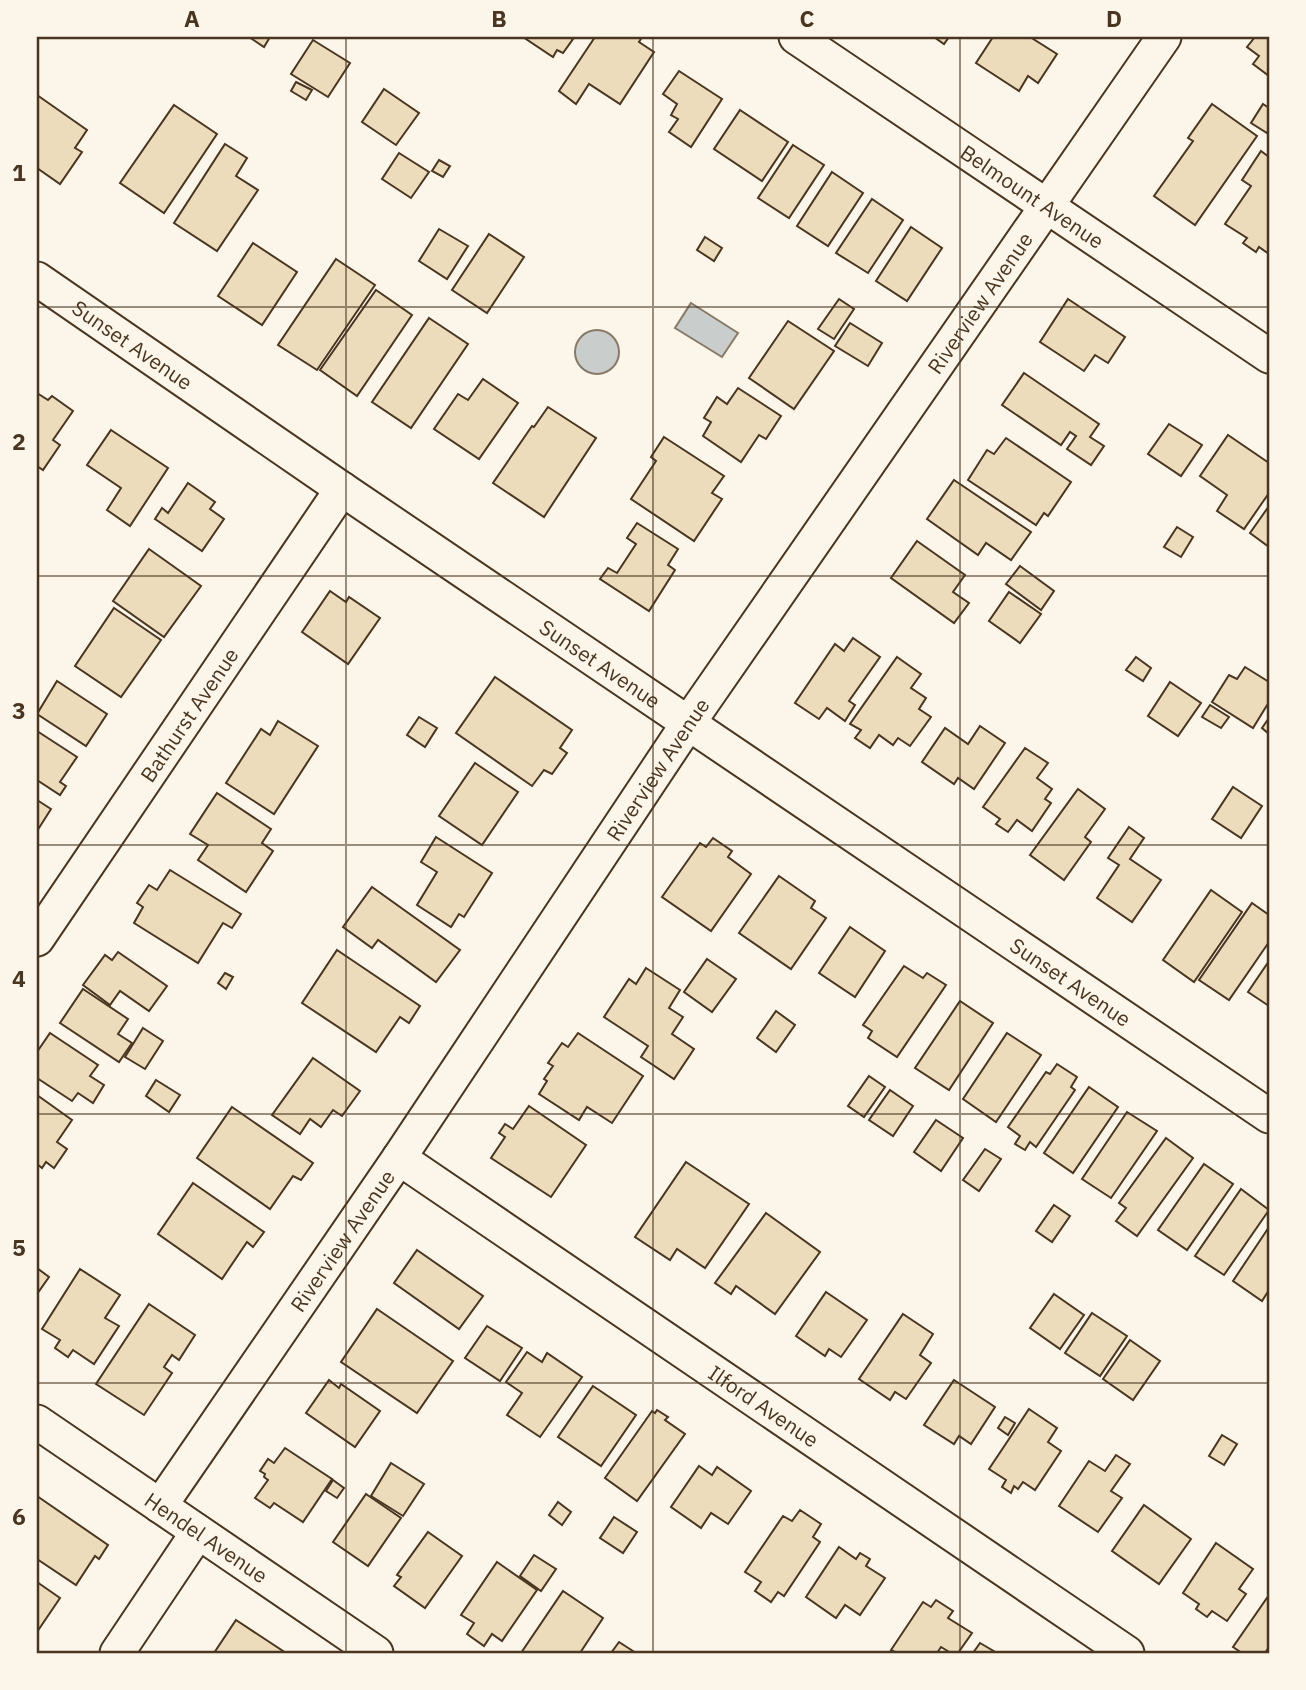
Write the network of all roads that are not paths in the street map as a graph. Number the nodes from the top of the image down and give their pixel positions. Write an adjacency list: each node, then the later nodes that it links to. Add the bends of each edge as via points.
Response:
1 (796, 37): 3 (street, Belmount Avenue)
2 (1164, 37): 3 (street, Riverview Avenue)
3 (1047, 207): 5 (street, Belmount Avenue); 7 (street, Riverview Avenue)
4 (37, 279): 6 (street, Sunset Avenue)
5 (1269, 356)
6 (342, 489): 7 (street, Sunset Avenue); 8 (street, Bathurst Avenue)
7 (689, 722): 9 (street, Sunset Avenue); 10 (street, Riverview Avenue)
8 (37, 939)
9 (1269, 1116)
10 (399, 1158): 12 (street, Riverview Avenue); 16 (street, Ilford Avenue)
11 (37, 1422): 12 (street, Hendel Avenue)
12 (160, 1506): 13 (street, Hendel Avenue)
13 (198, 1532): 14 (street); 15 (street, Hendel Avenue)
14 (117, 1653)
15 (376, 1653)
16 (1127, 1653)

